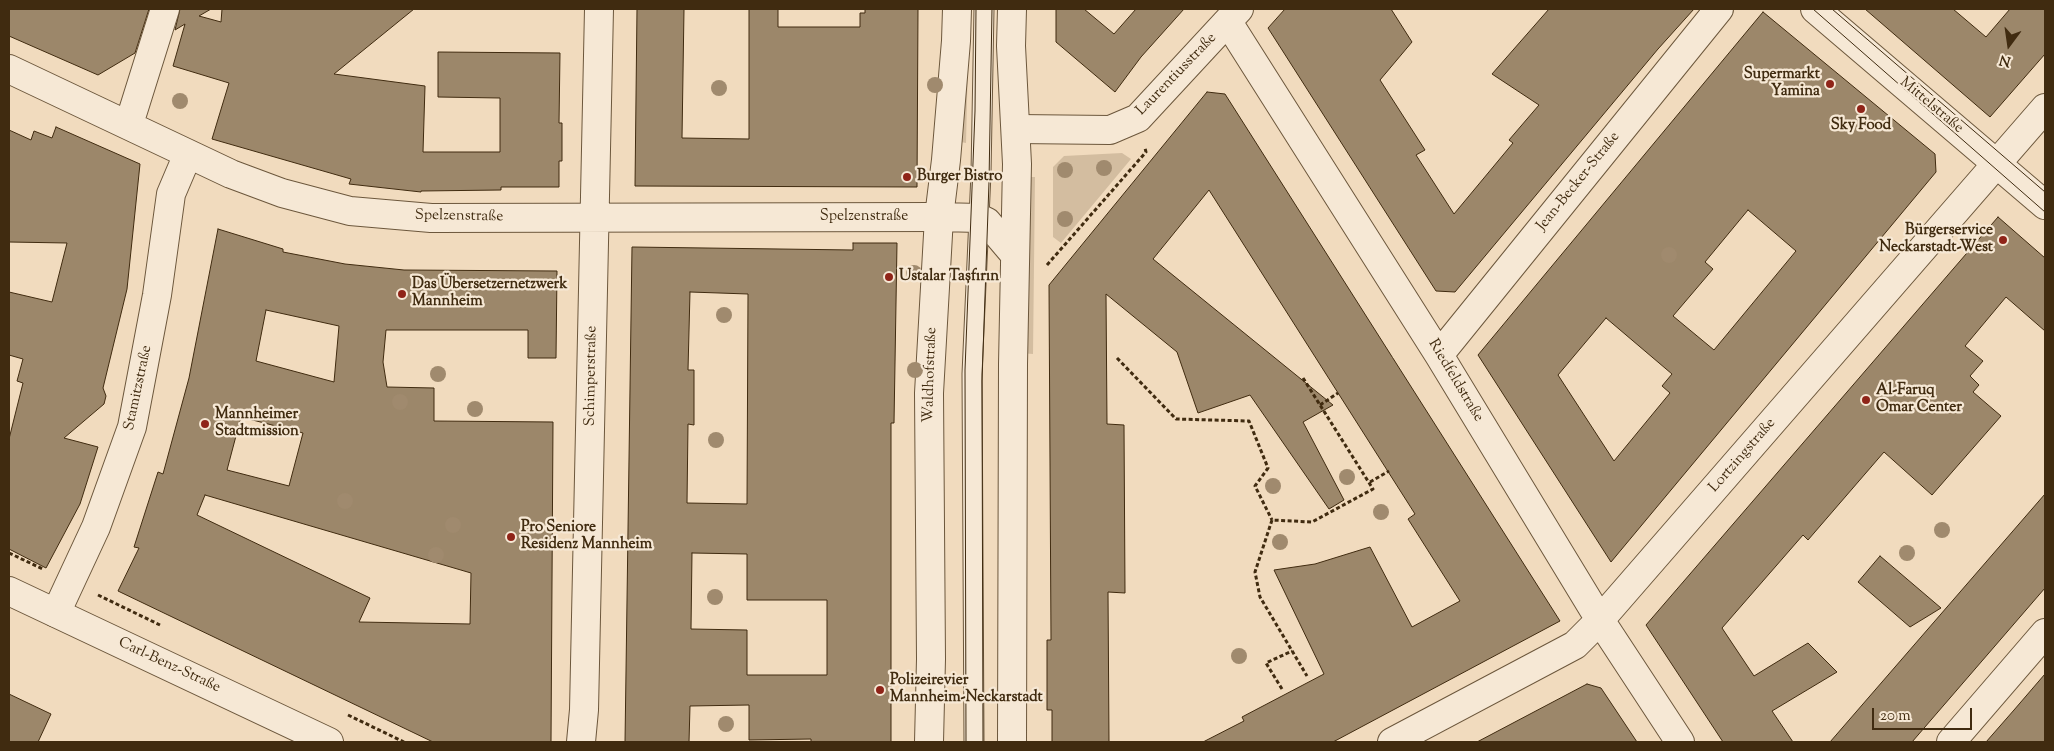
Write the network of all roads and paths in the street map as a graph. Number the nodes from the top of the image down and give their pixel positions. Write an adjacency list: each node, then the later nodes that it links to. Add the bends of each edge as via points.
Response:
1 (164, 9): 12 (street)
2 (599, 9): 18 (street, Schimperstraße)
3 (956, 9): 17 (street, Waldhofstraße, via 956,41)
4 (984, 9): 19 (lane)
5 (1012, 9): 13 (street, via 1011,46)
6 (1719, 9): 22 (street, Jean-Becker-Straße)
7 (1816, 9): 15 (street, Mittelstraße)
8 (1234, 15): 11 (street, Laurentiusstraße); 22 (street, Riedfeldstraße)
9 (9, 69): 12 (street, Spelzenstraße)
10 (2045, 108): 15 (street, Lortzingstraße)
11 (1138, 118): 13 (street, Laurentiusstraße, via 1110,130); 21 (path, via 1146,152)
12 (129, 124): 14 (street, Spelzenstraße)
13 (1017, 129): 20 (street)
14 (188, 154): 18 (street, Spelzenstraße, via 282,193 350,210 431,218); 31 (street, Stamitzstraße, via 171,194 158,296 132,427 96,527)
15 (1997, 163): 16 (street, Mittelstraße); 32 (street, Lortzingstraße)
16 (2045, 205)
17 (939, 217): 18 (street, Spelzenstraße); 19 (street, Spelzenstraße); 39 (street, Waldhofstraße, via 929,393)
18 (595, 218): 38 (street, Schimperstraße)
19 (979, 218): 20 (street, via 987,222); 40 (lane, via 972,374)
20 (1015, 255): 41 (street)
21 (1042, 271)
22 (1439, 355): 32 (street, Riedfeldstraße)
23 (1117, 358): 29 (path, via 1176,419 1249,421 1268,468 1255,486)
24 (1303, 378): 26 (path)
25 (1338, 393): 26 (path)
26 (1320, 405): 28 (path)
27 (1388, 471): 28 (path)
28 (1370, 482): 29 (path, via 1373,489 1312,522)
29 (1272, 520): 34 (path, via 1255,572 1260,597)
30 (9, 591): 31 (street, Carl-Benz-Straße)
31 (56, 613): 37 (street, Carl-Benz-Straße)
32 (1600, 620): 42 (street, Lortzingstraße, via 1575,645); 43 (street, Riedfeldstraße)
33 (2045, 633): 44 (street)
34 (1292, 652): 35 (path); 36 (path, via 1266,663)
35 (1307, 676)
36 (1282, 689)
37 (329, 742)
38 (581, 742)
39 (929, 742)
40 (974, 742)
41 (1012, 742)
42 (1392, 742)
43 (1680, 742)
44 (1951, 742)

